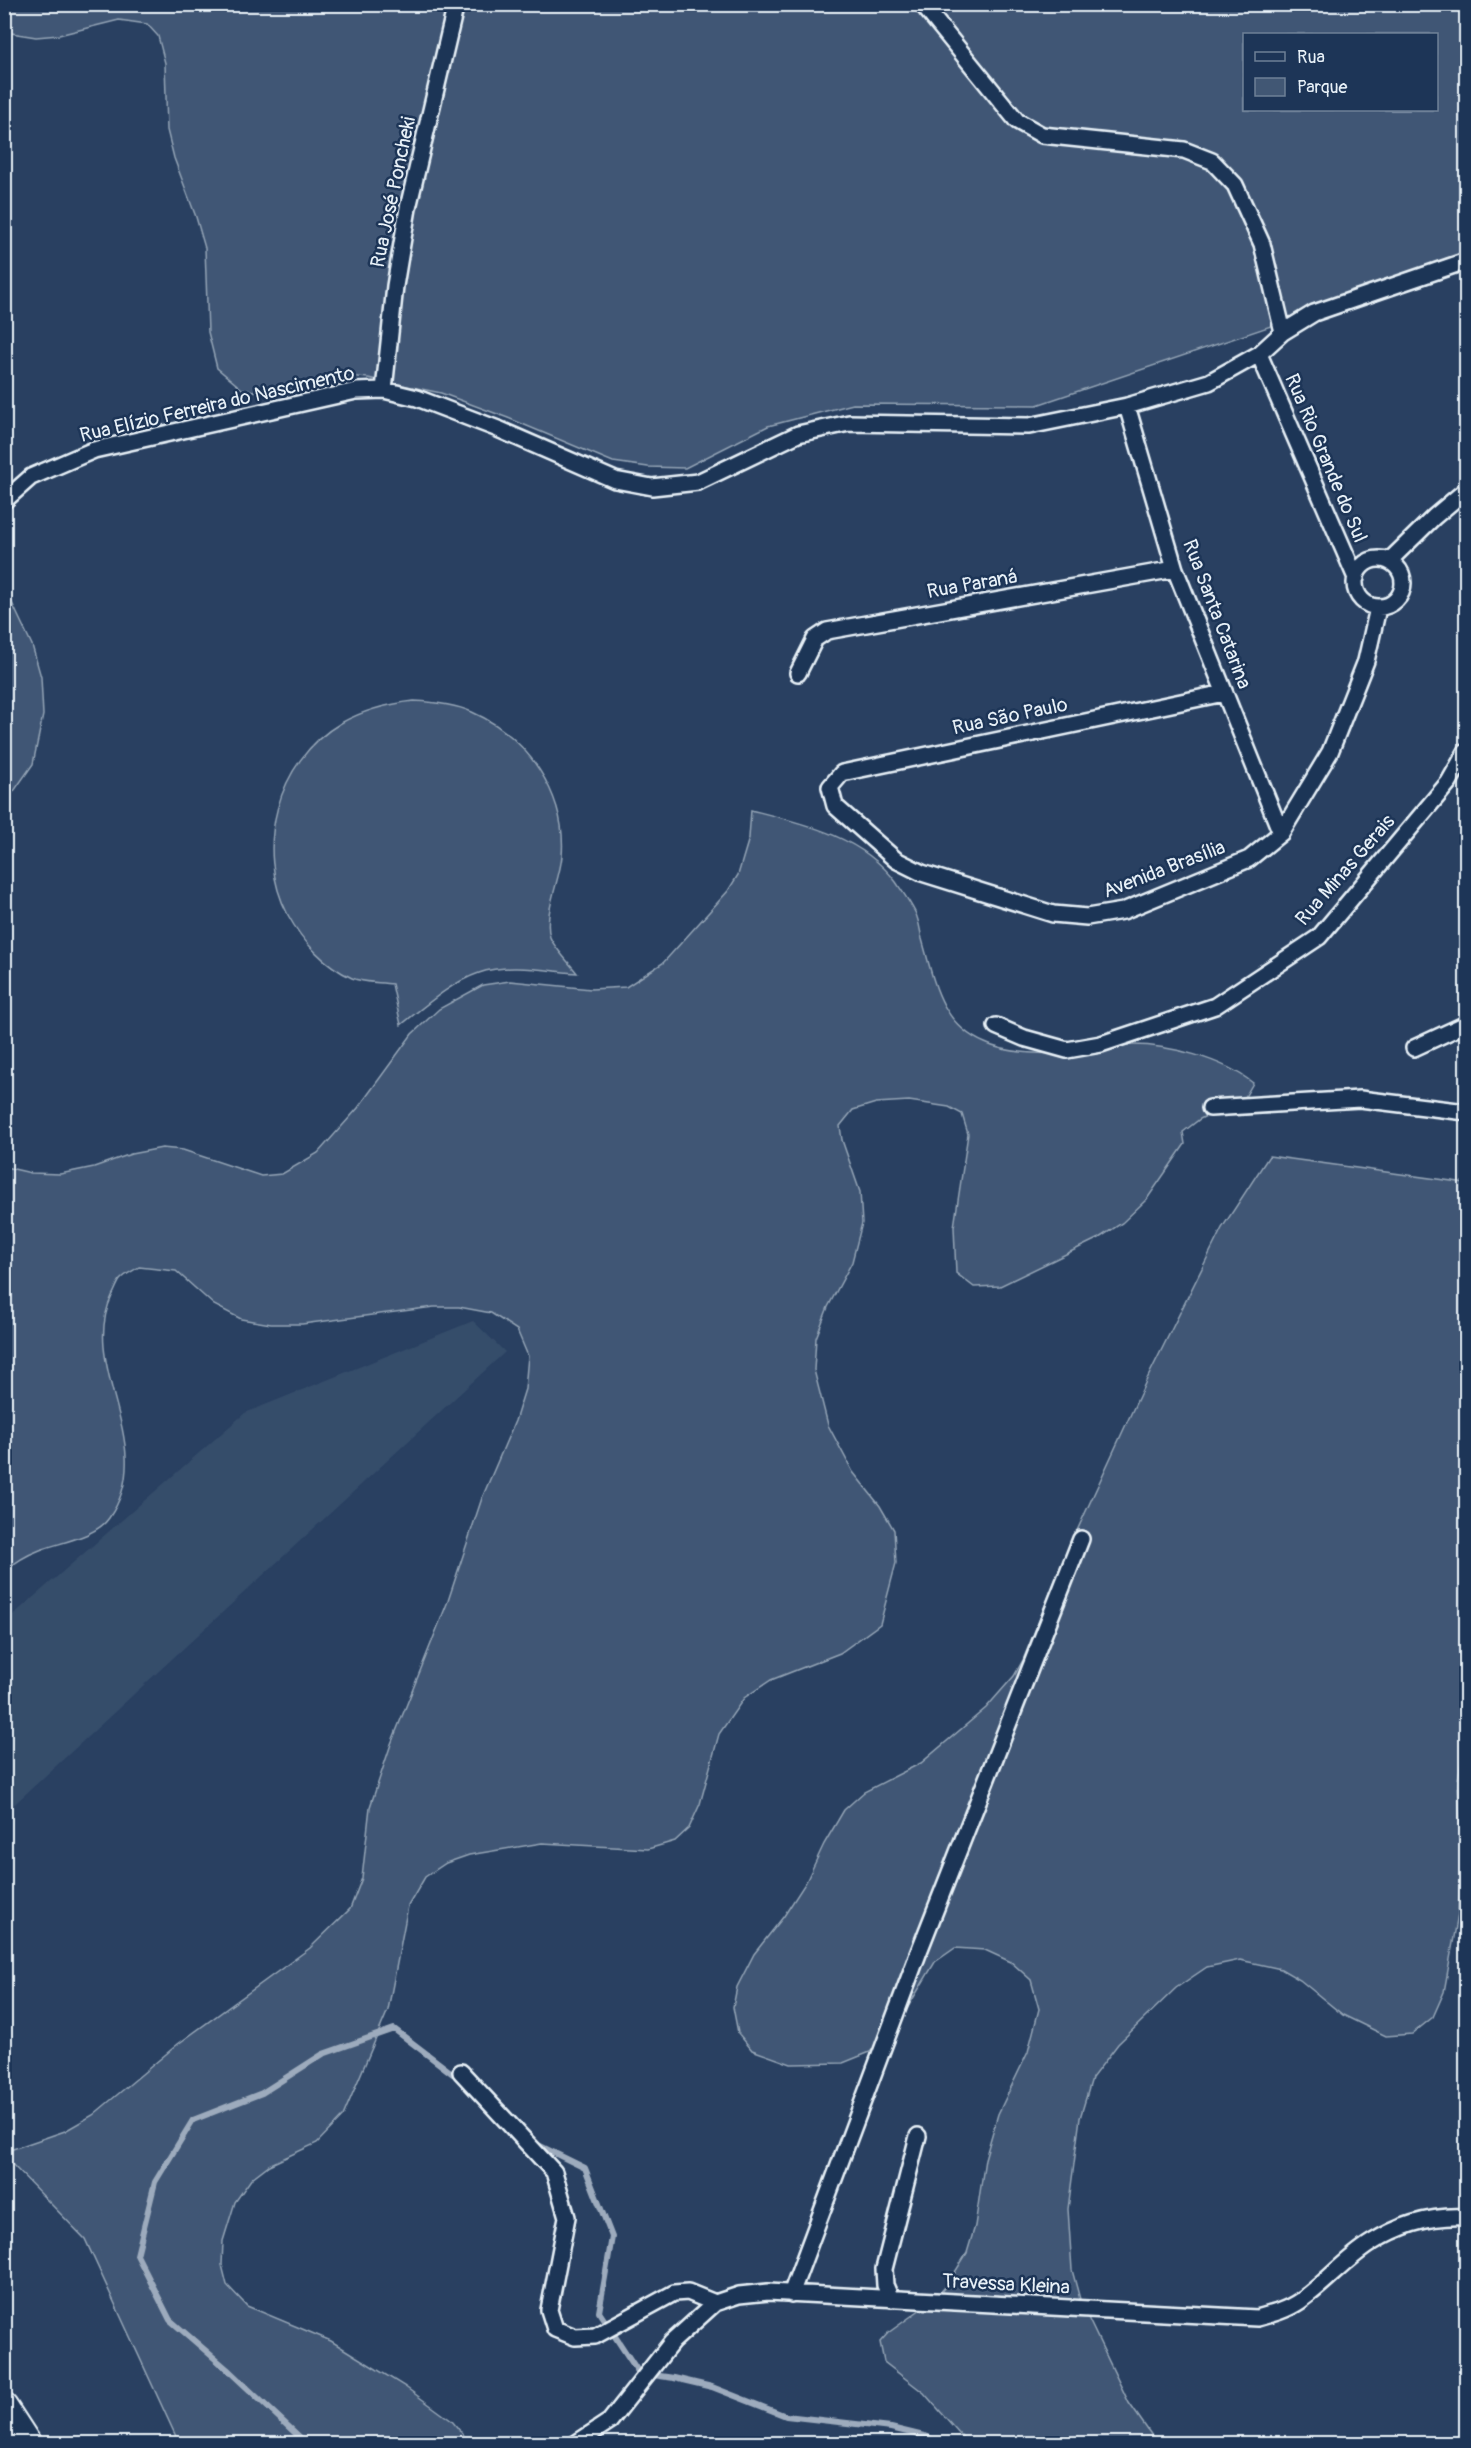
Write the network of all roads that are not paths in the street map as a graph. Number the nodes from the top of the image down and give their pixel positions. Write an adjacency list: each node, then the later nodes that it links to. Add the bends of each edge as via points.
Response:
1 (456, 4): 6 (street, Rua José Poncheki, via 408,208)
2 (922, 4): 4 (street, via 1017,121 1042,135 1184,150 1212,161 1235,185 1262,244)
3 (1467, 261): 4 (street, Rua Elízio Ferreira do Nascimento, via 1314,313)
4 (1283, 332): 5 (street, Rua Elízio Ferreira do Nascimento)
5 (1259, 354): 7 (street, Rua Elízio Ferreira do Nascimento, via 1209,382); 12 (street, Rua Rio Grande do Sul)
6 (384, 390): 7 (street, Rua Elízio Ferreira do Nascimento, via 417,398 498,429 615,480 652,487 698,482 798,434 849,423 1029,426); 9 (street, Rua Elízio Ferreira do Nascimento, via 356,391 94,450 31,477)
7 (1127, 406): 11 (street, Rua Santa Catarina)
8 (1467, 490): 10 (street)
9 (4, 501)
10 (1389, 561): 12 (street, via 1372,560 1359,570); 13 (street, via 1401,572 1403,589 1394,603)
11 (1175, 569): 14 (street, Rua Paraná, via 827,631 815,639); 15 (street, Rua Santa Catarina)
12 (1356, 578): 13 (street, via 1357,594)
13 (1378, 608): 18 (street, Avenida Brasília, via 1366,661 1330,752)
14 (798, 673)
15 (1224, 693): 17 (street, Rua São Paulo, via 842,773 830,787); 18 (street, Rua Santa Catarina)
16 (1467, 752): 20 (street, Rua Minas Gerais, via 1449,782 1319,936 1215,1005 1101,1044 1067,1050)
17 (834, 806): 18 (street, Avenida Brasília, via 896,860 922,873 1053,914 1087,917 1123,911 1249,859)
18 (1281, 833)
19 (1467, 1024): 21 (street)
20 (996, 1026)
21 (1414, 1048)
22 (1210, 1108): 23 (street, via 1360,1099)
23 (1467, 1112)
24 (1081, 1539): 28 (street, via 922,1943)
25 (461, 2072): 30 (street, via 554,2172 567,2217 549,2310 555,2329 575,2337 595,2336 674,2293 688,2292)
26 (918, 2136): 29 (street, via 884,2269)
27 (1467, 2217): 29 (street, Travessa Kleina, via 1443,2216 1409,2223 1370,2243 1299,2302 1257,2318)
28 (791, 2294): 29 (street, Travessa Kleina); 30 (street, Travessa Kleina, via 739,2295)
29 (891, 2299)
30 (715, 2302): 33 (street, Travessa Kleina, via 672,2342 610,2421)
31 (4, 2407): 32 (highway)
32 (28, 2444)
33 (574, 2444)

